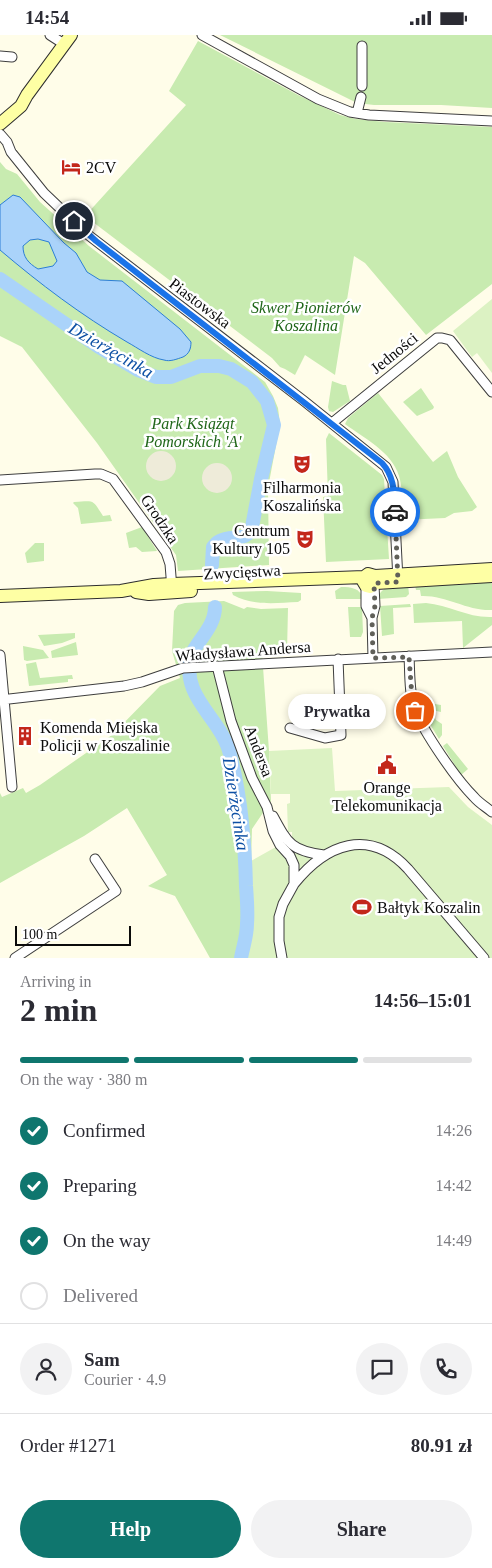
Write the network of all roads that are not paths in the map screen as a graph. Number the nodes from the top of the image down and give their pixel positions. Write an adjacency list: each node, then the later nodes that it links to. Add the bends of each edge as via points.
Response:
1 (50, 35): 3 (street)
2 (202, 35): 10 (street, via 318,99)
3 (68, 40): 8 (street)
4 (362, 46): 7 (street)
5 (0, 56): 6 (street)
6 (12, 57)
7 (362, 86)
8 (27, 95): 11 (street); 13 (street, via 21,106)
9 (362, 97): 10 (street)
10 (357, 113): 12 (street)
11 (0, 114)
12 (492, 121)
13 (0, 124): 14 (street)
14 (0, 129)
15 (0, 134): 17 (street, Piastowska)
16 (0, 145): 17 (street, Piastowska)
17 (11, 152): 19 (street, Piastowska, via 44,193 87,234)
18 (492, 392): 19 (street, Jedności, via 450,340 437,338)
19 (332, 423): 23 (street, Piastowska, via 382,463 391,477)
20 (0, 480): 25 (street, Grodzka, via 101,474 113,479 166,552)
21 (492, 569): 23 (street, Zwycięstwa)
22 (492, 577): 23 (street, Zwycięstwa)
23 (398, 578): 24 (street, Zwycięstwa)
24 (370, 585): 25 (street, Zwycięstwa); 30 (street, via 375,606 372,618)
25 (172, 588): 26 (street, Zwycięstwa, via 149,594 121,591)
26 (0, 596)
27 (492, 652): 29 (street, Władysława Andersa)
28 (0, 655): 33 (street)
29 (409, 657): 30 (street, Władysława Andersa); 36 (street, via 415,711 453,771 474,798)
30 (373, 658): 31 (street, Władysława Andersa)
31 (338, 659): 32 (street, Władysława Andersa); 34 (street, via 341,735 325,737)
32 (217, 666): 33 (street, Władysława Andersa, via 182,668 124,686); 37 (street, Andersa, via 231,721 252,779 267,807 273,831)
33 (2, 700): 35 (street)
34 (290, 728)
35 (12, 787)
36 (492, 812)
37 (284, 844): 38 (street, via 305,853); 40 (street, Andersa, via 293,861)
38 (325, 855): 40 (street, via 308,867); 43 (street, via 360,845 376,846 392,854 414,875)
39 (95, 859): 41 (street, via 116,891)
40 (294, 884): 42 (street, via 279,917)
41 (15, 958)
42 (282, 958)
43 (484, 958)

